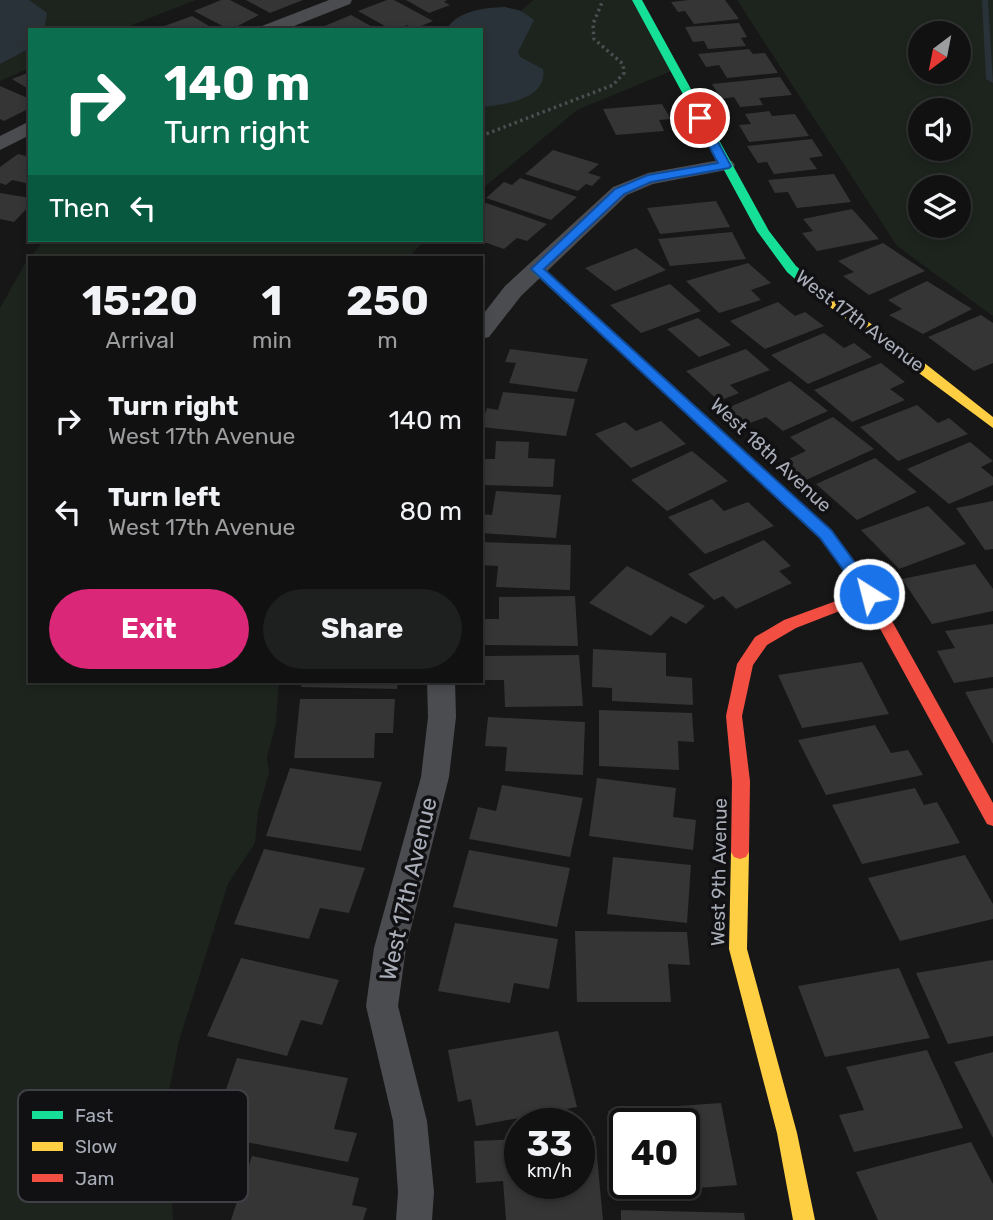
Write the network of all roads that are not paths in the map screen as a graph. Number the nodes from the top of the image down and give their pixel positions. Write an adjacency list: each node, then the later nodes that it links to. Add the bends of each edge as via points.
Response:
1 (344, 0): 3 (street)
2 (637, 0): 6 (street, West 17th Avenue)
3 (273, 28)
4 (28, 128): 5 (street)
5 (0, 144)
6 (725, 166): 7 (street, via 648,179 620,191); 9 (street, West 17th Avenue, via 771,244 800,279)
7 (537, 269): 8 (street); 10 (street, West 18th Avenue, via 826,534)
8 (483, 330)
9 (993, 424)
10 (869, 594): 12 (street, West 18th Avenue); 14 (street, West 9th Avenue, via 790,624 761,641 745,664 734,716 741,781 737,949 787,1133)
11 (441, 683): 13 (street, West 17th Avenue, via 435,777 390,948 382,1006 410,1121)
12 (993, 819)
13 (414, 1220)
14 (804, 1220)

